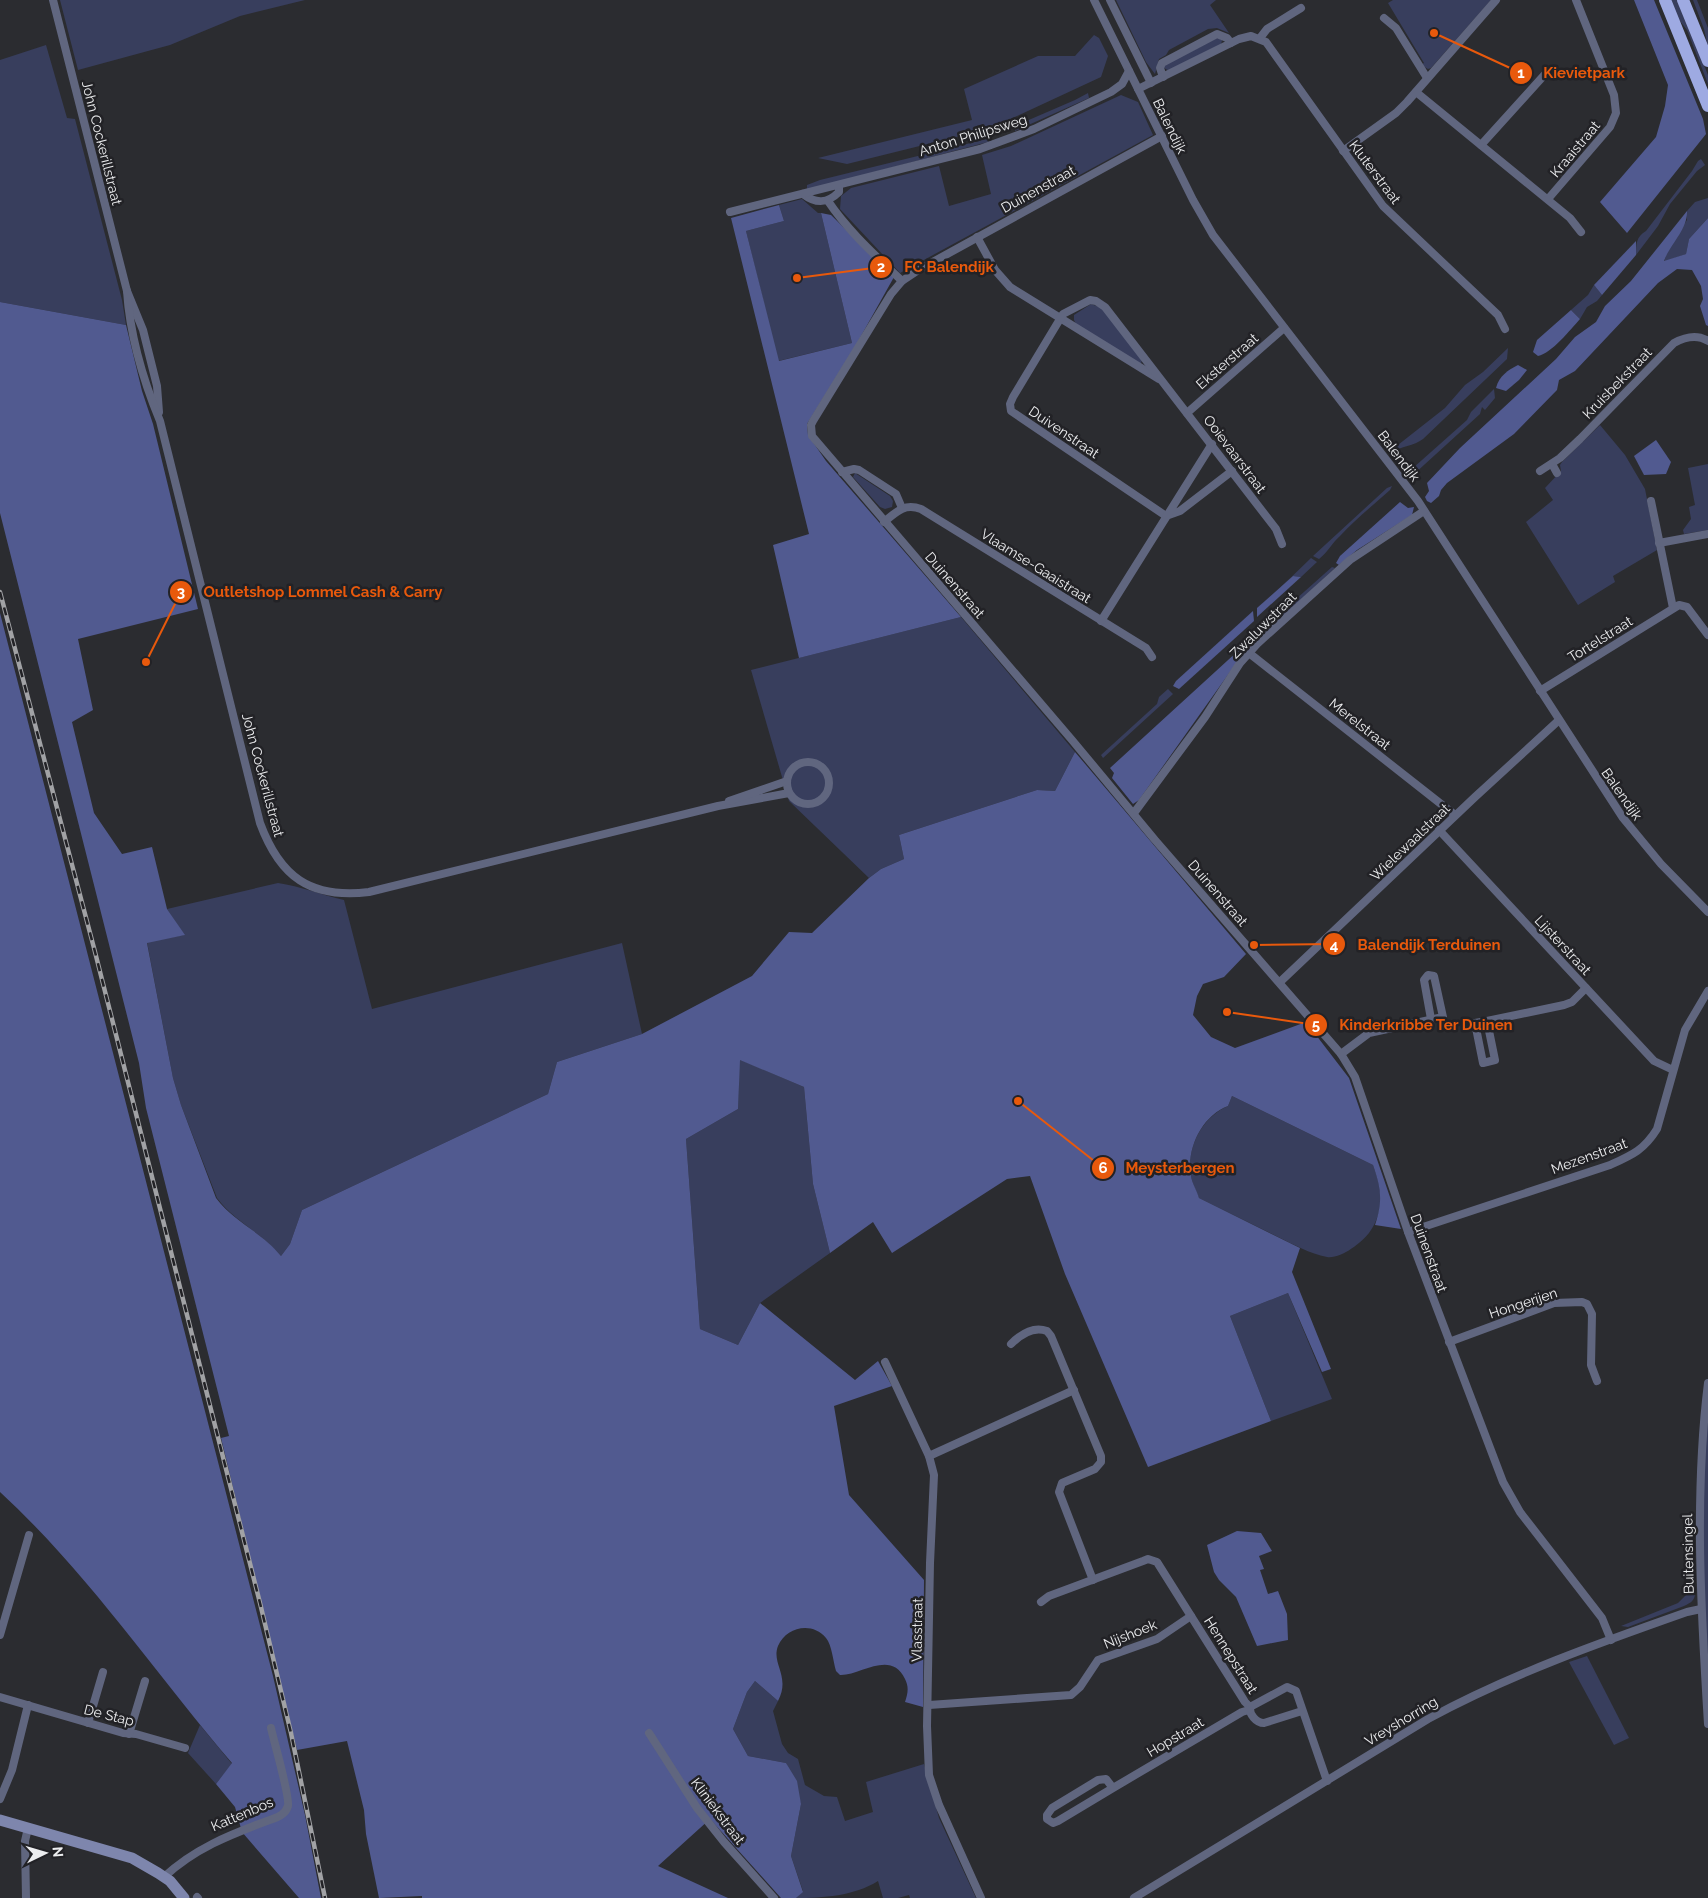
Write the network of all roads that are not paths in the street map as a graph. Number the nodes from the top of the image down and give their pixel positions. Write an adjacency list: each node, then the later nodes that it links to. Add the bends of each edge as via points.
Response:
1 (54, 0): 61 (street, John Cockerillstraat, via 127,291 143,330 157,386 160,422 260,823 274,855 296,878 310,886 338,894 369,892)
2 (1094, 0): 13 (street, Balendijk)
3 (1110, 0): 17 (street)
4 (1496, 0): 16 (street)
5 (1576, 0): 26 (street, Kraaistraat, via 1614,95 1616,112 1610,127)
6 (1665, 0): 20 (highway)
7 (1683, 0): 12 (highway)
8 (1301, 8): 10 (street, via 1267,29)
9 (1384, 18): 16 (street, via 1396,28)
10 (1260, 38): 11 (street, via 1252,36); 23 (street, Kluterstraat, via 1270,47)
11 (1231, 43): 15 (street); 15 (street, via 1218,34 1162,63)
12 (1708, 61)
13 (1129, 71): 18 (street, Balendijk); 24 (street, Anton Philipsweg, via 1122,84 1111,92 1034,130 970,152)
14 (1547, 72): 22 (street)
15 (1163, 77): 17 (street)
16 (1427, 78): 19 (street)
17 (1151, 83): 18 (street)
18 (1138, 89): 21 (street, Balendijk)
19 (1416, 92): 22 (street); 23 (street, via 1396,113)
20 (1708, 106)
21 (1162, 136): 30 (street, Duinenstraat); 33 (street, Balendijk, via 1213,235)
22 (1481, 145): 26 (street)
23 (1343, 151): 34 (street, Kluterstraat, via 1383,206 1498,315)
24 (839, 185): 25 (street, Anton Philipsweg); 27 (street, via 839,192)
25 (803, 194): 27 (street, via 813,201); 28 (street, Anton Philipsweg)
26 (1548, 199): 29 (street)
27 (828, 201): 31 (street, via 856,235)
28 (730, 212)
29 (1581, 232)
30 (977, 237): 31 (street, Duinenstraat); 32 (street, Ooievaarstraat, via 1003,281)
31 (902, 281): 42 (street, Duinenstraat, via 811,425 812,436)
32 (1060, 319): 36 (street, Ooievaarstraat); 36 (street, Ooievaarstraat, via 1084,302 1100,303); 47 (street, Duivenstraat, via 1013,397 1010,410)
33 (1284, 328): 37 (street, Eksterstraat); 46 (street, Balendijk)
34 (1505, 329)
35 (1708, 341): 39 (street, Kruisbekstraat, via 1695,337 1674,342 1610,410)
36 (1164, 382): 37 (street, Ooievaarstraat)
37 (1187, 413): 38 (street, Ooievaarstraat)
38 (1212, 444): 40 (street, Ooievaarstraat); 47 (street)
39 (1552, 464): 41 (street, Kruisbekstraat); 43 (street)
40 (1232, 471): 47 (street, via 1180,511); 51 (street, Ooievaarstraat, via 1276,529)
41 (1540, 471)
42 (842, 472): 45 (street, via 859,470 896,494); 48 (street, Duinenstraat)
43 (1557, 473)
44 (1651, 501): 50 (street)
45 (902, 508): 48 (street); 53 (street, Vlaamse-Gaaistraat, via 909,506 921,510)
46 (1424, 511): 55 (street, Zwaluwstraat, via 1350,560); 57 (street, Balendijk)
47 (1166, 516): 53 (street)
48 (884, 522): 62 (street, Duinenstraat)
49 (1708, 534): 50 (street)
50 (1659, 543): 52 (street)
51 (1282, 544)
52 (1673, 608): 54 (street, via 1679,605 1686,607); 57 (street, Tortelstraat)
53 (1101, 621): 56 (street, Vlaamse-Gaaistraat, via 1146,648)
54 (1708, 635)
55 (1249, 653): 62 (street, Zwaluwstraat); 63 (street, Merelstraat)
56 (1152, 657)
57 (1540, 692): 58 (street, Balendijk)
58 (1558, 721): 63 (street, Wielewaalstraat); 65 (street, Balendijk, via 1637,837)
59 (787, 781): 60 (street); 60 (street, John Cockerillstraat, via 792,769 811,762 823,768 830,780 827,794 816,803 801,803); 61 (street, John Cockerillstraat)
60 (789, 793): 61 (street, John Cockerillstraat)
61 (718, 806)
62 (1134, 813): 66 (street, Duinenstraat)
63 (1455, 815): 64 (street, Wielewaalstraat)
64 (1439, 830): 66 (street, Wielewaalstraat); 67 (street, Lijsterstraat)
65 (1708, 912)
66 (1280, 982): 71 (street, Duinenstraat)
67 (1586, 988): 70 (street, via 1569,1004); 72 (street, Lijsterstraat, via 1654,1061)
68 (1708, 991): 72 (street, Mezenstraat, via 1684,1030)
69 (1431, 1020): 69 (street, via 1443,1017 1434,976 1428,974 1424,980); 71 (street, via 1369,1033)
70 (1487, 1021): 70 (street, via 1475,1024 1483,1062 1495,1060)
71 (1341, 1054): 73 (street, Duinenstraat, via 1354,1078)
72 (1673, 1070): 73 (street, Mezenstraat, via 1657,1128 1640,1150 1610,1165)
73 (1408, 1232): 74 (street, Duinenstraat)
74 (1449, 1342): 77 (street, Hongerijen, via 1554,1303 1582,1302 1587,1304 1592,1314 1591,1366); 87 (street, Duinenstraat, via 1511,1497 1525,1520 1602,1618)
75 (1011, 1344): 79 (street, via 1034,1329 1047,1331)
76 (885, 1362): 80 (street, Vlasstraat)
77 (1597, 1381)
78 (1708, 1383): 84 (street, Buitensingel, via 1700,1486)
79 (1074, 1390): 80 (street); 82 (street, via 1101,1462 1095,1469 1062,1483 1059,1492)
80 (929, 1456): 92 (street, Vlasstraat, via 934,1480)
81 (28, 1535): 86 (street)
82 (1093, 1580): 83 (street); 85 (street, via 1142,1560 1152,1560 1160,1565)
83 (1041, 1602)
84 (1701, 1609): 87 (street, Vreyshorring); 96 (street, Buitensingel)
85 (1191, 1616): 92 (street, Nijshoek, via 1157,1639 1098,1660 1071,1695); 93 (street, Hennepstraat)
86 (0, 1635)
87 (1611, 1640): 101 (street, Vreyshorring, via 1471,1696)
88 (103, 1672): 95 (street)
89 (145, 1681): 98 (street)
90 (0, 1697): 91 (street, De Stap)
91 (28, 1705): 95 (street, De Stap); 103 (street, via 12,1770)
92 (928, 1705): 110 (street, Vlasstraat, via 929,1775)
93 (1250, 1708): 94 (street, Hennepstraat, via 1260,1723); 94 (street, Hennepstraat, via 1287,1687 1296,1690); 102 (street, Hopstraat)
94 (1302, 1711): 101 (street, Hennepstraat)
95 (88, 1723): 98 (street, De Stap)
96 (1708, 1724)
97 (271, 1728): 106 (street, Kattenbos, via 287,1793 286,1810 275,1818 210,1844)
98 (129, 1734): 100 (street, De Stap)
99 (649, 1734): 109 (street, Kliniekstraat, via 697,1808)
100 (185, 1748)
101 (1327, 1780): 111 (street, Vreyshorring)
102 (1114, 1788): 102 (street, Hopstraat, via 1058,1821 1053,1823 1047,1819 1052,1808 1098,1780 1106,1779)
103 (0, 1799)
104 (0, 1820): 105 (main road)
105 (28, 1828): 106 (main road, via 132,1858); 107 (street, via 25,1841)
106 (164, 1877): 108 (main road)
107 (26, 1898)
108 (184, 1898)
109 (774, 1898)
110 (981, 1898)
111 (1134, 1898)

